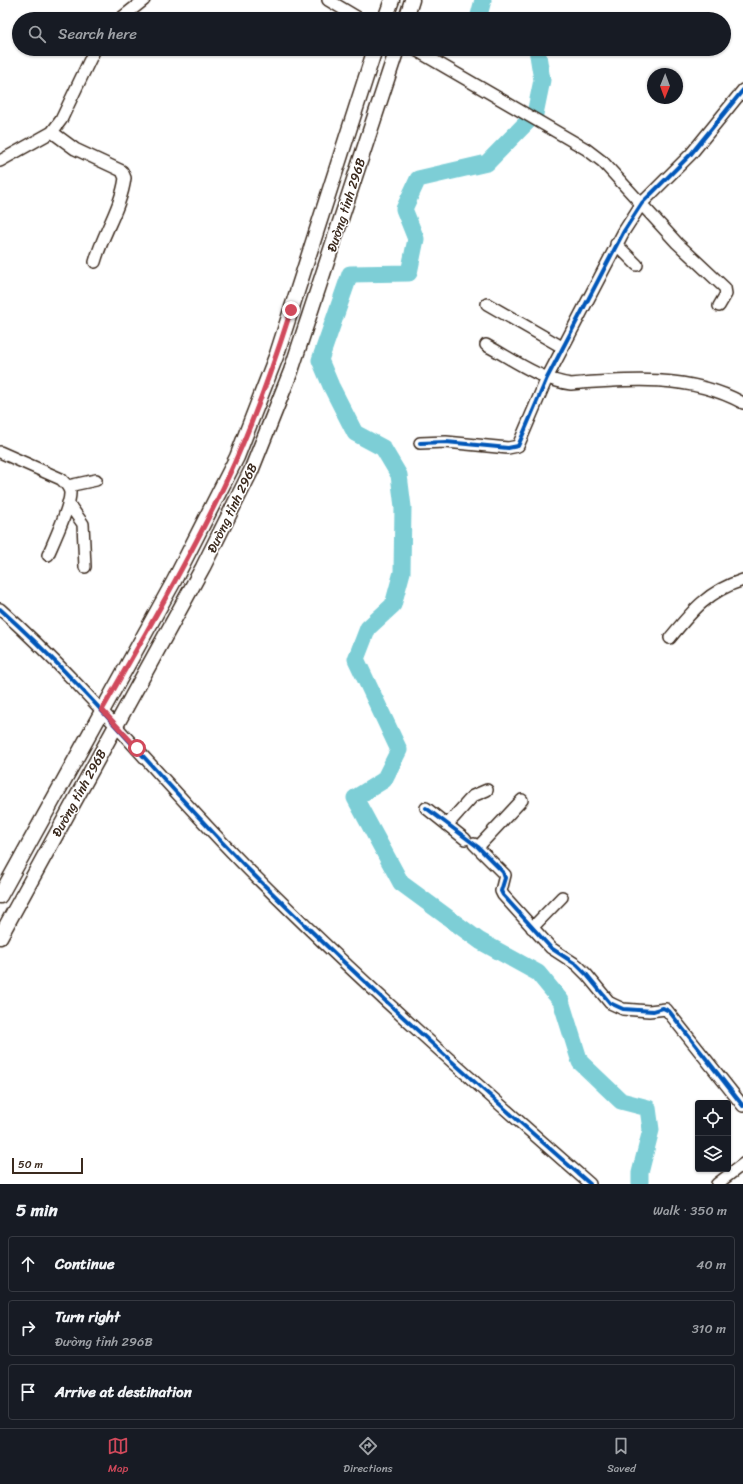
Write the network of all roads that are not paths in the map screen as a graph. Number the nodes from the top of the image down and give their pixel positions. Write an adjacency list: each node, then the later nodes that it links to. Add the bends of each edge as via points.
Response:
1 (144, 0): 5 (street)
2 (328, 0): 6 (street)
3 (392, 0): 7 (main road)
4 (412, 0): 8 (main road)
5 (129, 12)
6 (348, 12)
7 (388, 12)
8 (408, 12)
9 (93, 56): 14 (street, via 62,120)
10 (373, 56): 36 (main road, Đường tỉnh 296B, via 277,354 254,417 224,486 174,582)
11 (395, 56): 37 (main road, Đường tỉnh 296B, via 291,371 260,450 219,537)
12 (426, 56): 16 (street, via 586,149)
13 (743, 90): 16 (street, via 691,154)
14 (52, 132): 15 (street); 18 (street, via 76,149 122,171 125,178 113,218)
15 (0, 162)
16 (642, 203): 17 (street); 21 (street, via 677,243 725,288 726,294)
17 (616, 244): 19 (street); 23 (street)
18 (95, 262)
19 (637, 265)
20 (487, 304): 23 (street)
21 (718, 306)
22 (486, 345): 24 (street)
23 (562, 347): 24 (street)
24 (547, 378): 25 (street, via 571,384 632,379 662,380 722,394); 26 (street, via 518,446 508,448 446,442)
25 (743, 403)
26 (420, 443)
27 (0, 452): 29 (street, via 61,479)
28 (96, 480): 29 (street)
29 (68, 486): 30 (street)
30 (68, 503): 31 (street); 32 (street, via 83,524)
31 (48, 555)
32 (85, 567)
33 (743, 580): 35 (street, via 707,597 692,610)
34 (0, 609): 36 (street, via 54,659)
35 (670, 638)
36 (102, 710): 37 (street); 43 (main road, Đường tỉnh 296B)
37 (117, 725): 46 (main road, Đường tỉnh 296B); 49 (street, via 251,872 360,978)
38 (487, 790): 41 (street, via 473,796)
39 (522, 800): 42 (street)
40 (426, 808): 41 (street)
41 (447, 825): 42 (street)
42 (472, 843): 45 (street, via 503,872 503,895)
43 (0, 896)
44 (562, 897): 45 (street)
45 (532, 928): 47 (street, via 551,948 577,965 616,1007 648,1011 663,1008 669,1011)
46 (0, 937)
47 (743, 1106)
48 (743, 1164): 50 (street)
49 (590, 1184)
50 (717, 1184)

